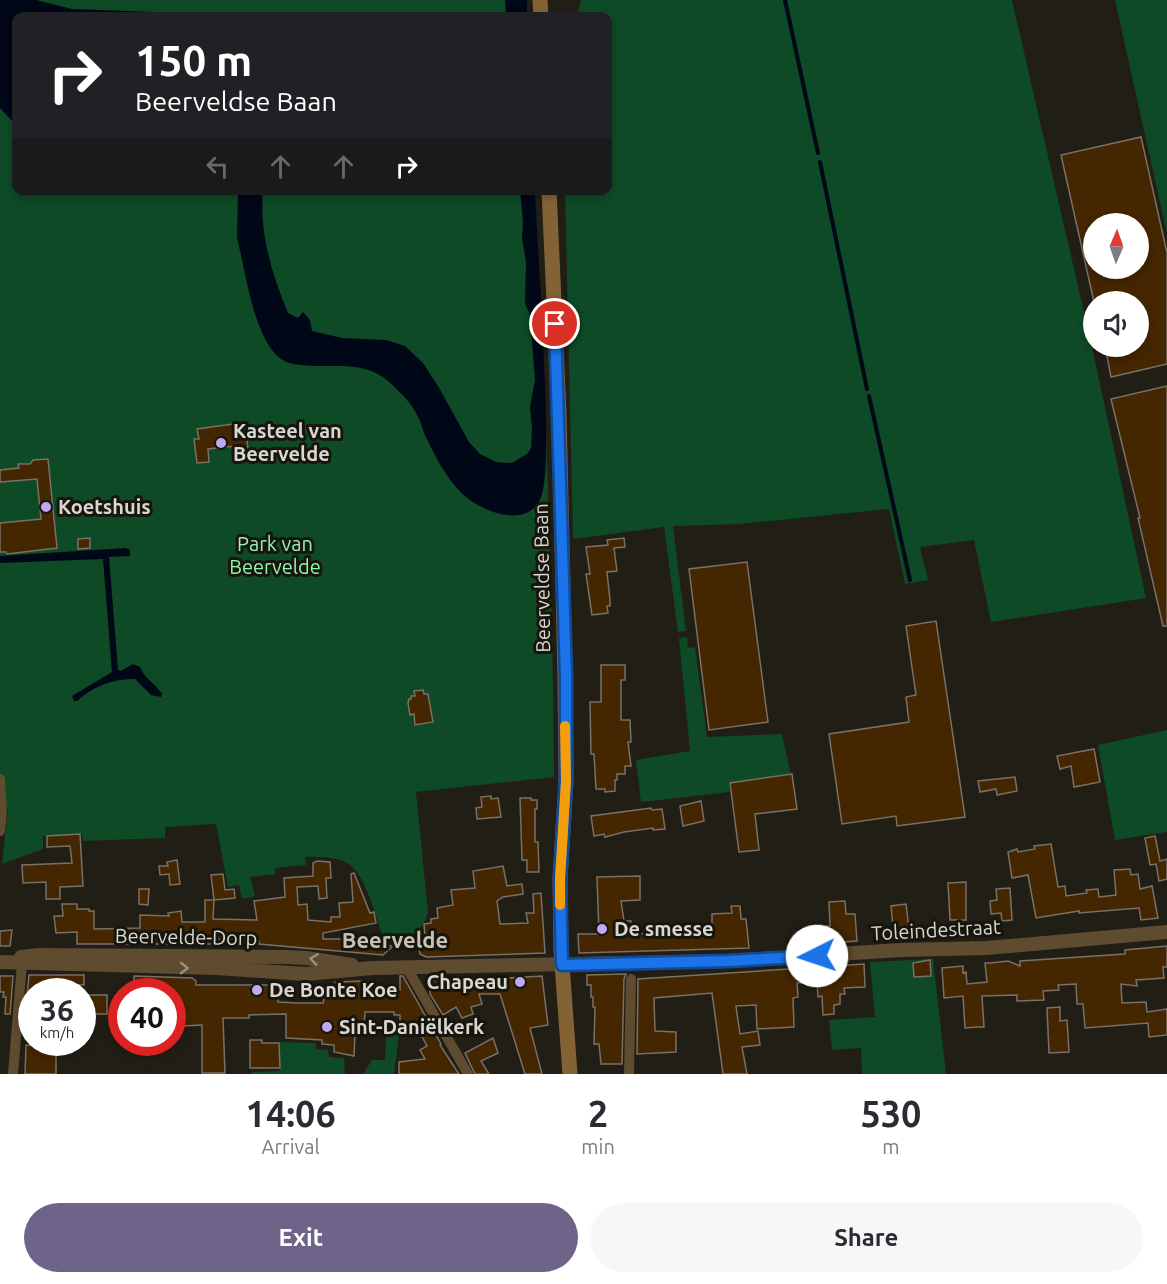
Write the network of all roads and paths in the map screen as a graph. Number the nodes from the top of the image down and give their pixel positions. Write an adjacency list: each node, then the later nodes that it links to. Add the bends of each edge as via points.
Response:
1 (549, 195): 7 (main road, Beerveldse Baan, via 566,676 566,781 560,879)
2 (0, 779): 3 (street)
3 (0, 831)
4 (1167, 932): 7 (street, Toleindestraat, via 987,948)
5 (0, 961): 6 (street, Beervelde-Dorp); 8 (street, Beervelde-Dorp, one-way to 5, via 287,957 39,955)
6 (22, 963): 8 (street, Beervelde-Dorp, one-way to 8, via 306,974); 11 (street)
7 (562, 965): 9 (street, Beervelde-Dorp); 13 (main road, Beerveldse Baan)
8 (372, 968): 9 (street, Beervelde-Dorp)
9 (407, 968): 12 (street)
10 (632, 980): 14 (street)
11 (13, 1074)
12 (468, 1074)
13 (570, 1074)
14 (629, 1074)

